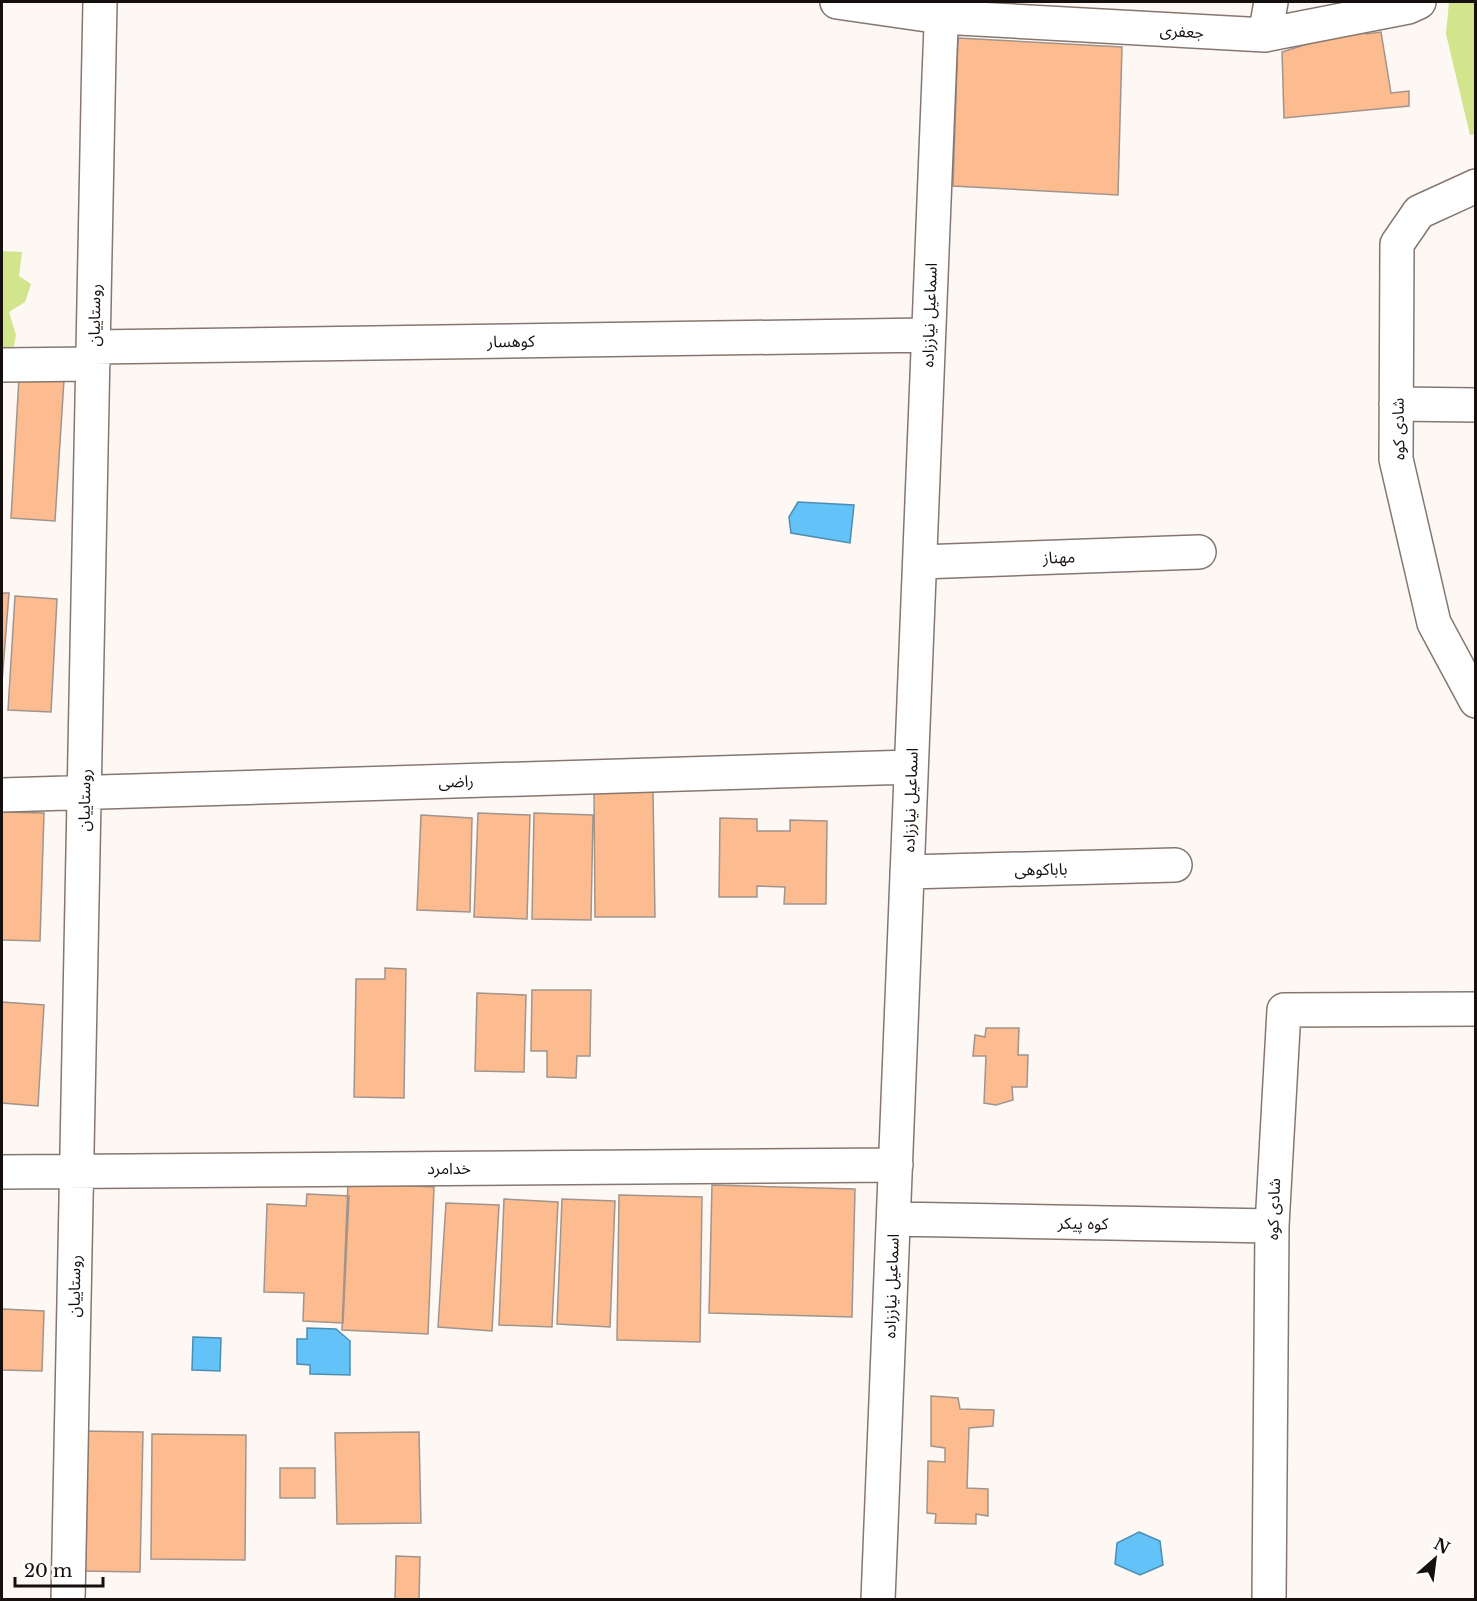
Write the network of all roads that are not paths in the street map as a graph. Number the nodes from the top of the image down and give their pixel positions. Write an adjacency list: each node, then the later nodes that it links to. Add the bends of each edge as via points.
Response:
1 (100, 2): 9 (street, روستاییان)
2 (837, 2): 5 (street, جعفری)
3 (1272, 2): 6 (street)
4 (1419, 2): 6 (street, جعفری)
5 (941, 9): 6 (street, جعفری); 8 (street, اسماعیل نیاززاده)
6 (1265, 35)
7 (1476, 186): 11 (street, شادی کوه, via 1419,212 1397,244)
8 (928, 335): 9 (street, کوهسار); 14 (street, اسماعیل نیاززاده)
9 (93, 356): 10 (street, کوهسار); 17 (street, روستاییان)
10 (2, 365)
11 (1396, 404): 12 (street); 15 (street, شادی کوه, via 1396,459 1434,623)
12 (1476, 405)
13 (1199, 552): 14 (street, مهناز)
14 (920, 562): 16 (street, اسماعیل نیاززاده)
15 (1476, 701)
16 (911, 767): 17 (street, راضی); 20 (street, اسماعیل نیاززاده)
17 (84, 792): 18 (street, راضی); 23 (street, روستاییان)
18 (2, 795)
19 (1175, 866): 20 (street, باباکوهی)
20 (907, 872): 22 (street, اسماعیل نیاززاده)
21 (1476, 1009): 26 (street, شادی کوه, via 1284,1010)
22 (896, 1165): 23 (street, خدامرد); 25 (street, اسماعیل نیاززاده)
23 (77, 1171): 24 (street, خدامرد); 27 (street, روستاییان)
24 (2, 1172)
25 (894, 1219): 26 (street, کوه پیکر); 28 (street, اسماعیل نیاززاده)
26 (1272, 1227): 29 (street, شادی کوه)
27 (68, 1599)
28 (878, 1599)
29 (1269, 1599)

